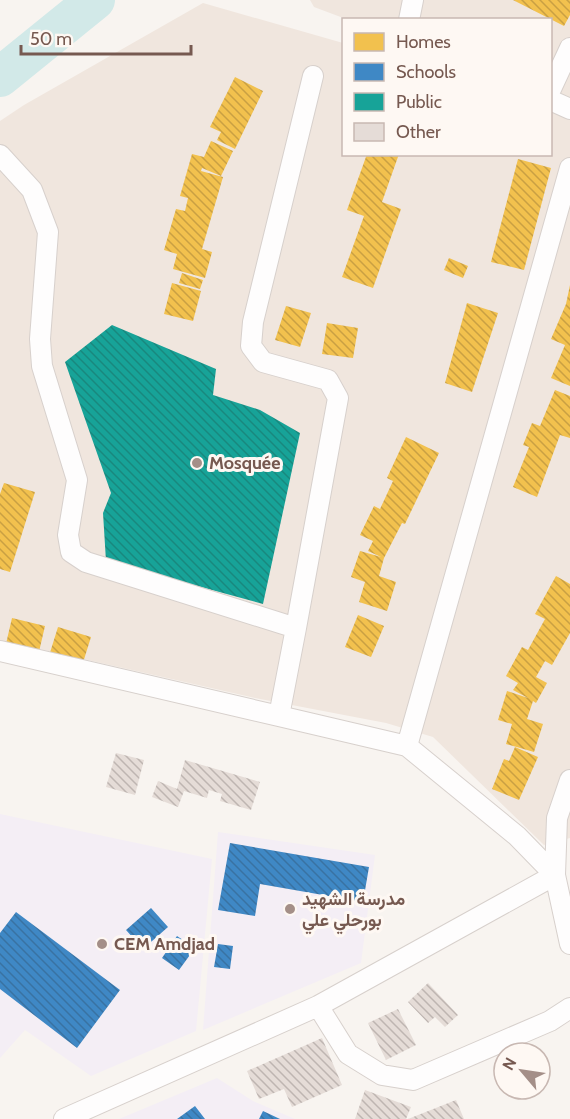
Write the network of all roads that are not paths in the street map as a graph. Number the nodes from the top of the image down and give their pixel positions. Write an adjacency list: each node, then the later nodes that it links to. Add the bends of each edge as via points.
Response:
1 (413, 0): 2 (street)
2 (409, 18)
3 (570, 48): 5 (street)
4 (313, 76): 10 (street, via 253,322 251,346 263,362 328,380 338,398)
5 (552, 87)
6 (552, 101): 7 (street)
7 (570, 109)
8 (0, 155): 10 (street, via 32,190 48,232 40,348 77,480 68,535 71,552 86,562)
9 (570, 168): 13 (street)
10 (296, 628): 12 (street)
11 (0, 651): 12 (street)
12 (279, 717): 13 (street)
13 (407, 746): 15 (street)
14 (570, 780): 15 (street, via 557,818)
15 (562, 872): 16 (street); 17 (street)
16 (570, 944)
17 (318, 1006): 18 (street, via 348,1054 382,1075 413,1080 550,1021); 19 (street)
18 (570, 1008)
19 (64, 1119)

